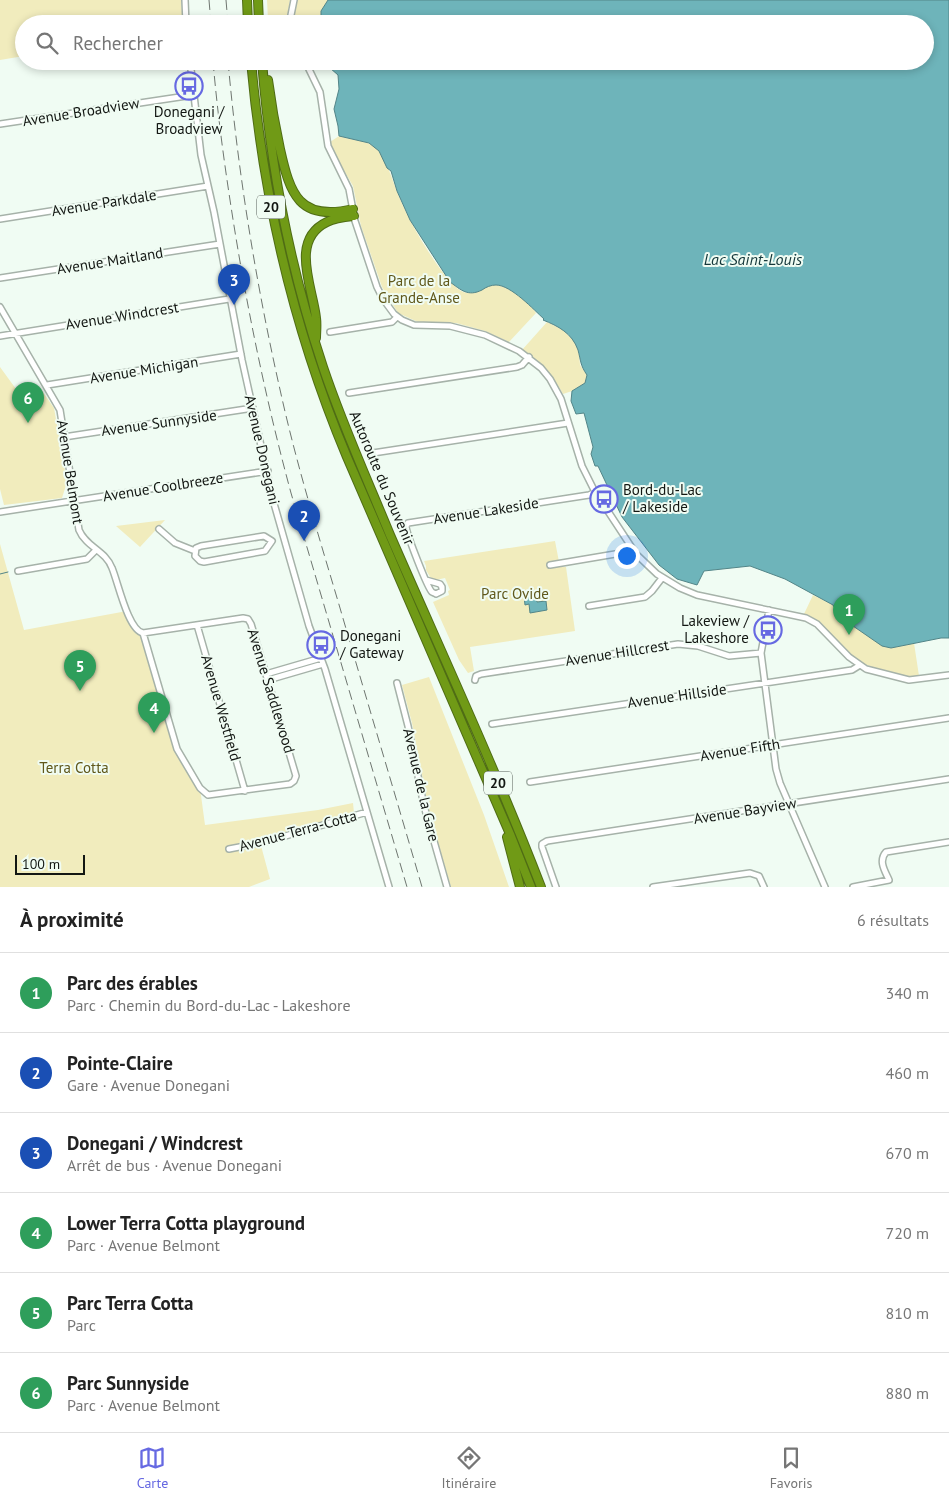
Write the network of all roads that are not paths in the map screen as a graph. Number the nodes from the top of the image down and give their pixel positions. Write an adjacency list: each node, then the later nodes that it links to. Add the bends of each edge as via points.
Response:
1 (185, 0): 5 (street)
2 (247, 0): 6 (highway)
3 (258, 0): 7 (highway)
4 (294, 0): 8 (street)
5 (186, 15)
6 (248, 15)
7 (259, 15)
8 (292, 15)
9 (191, 70): 14 (street, Avenue Donegani)
10 (252, 70): 73 (highway, Autoroute du Souvenir / 20, via 271,207 288,284 311,361 347,457)
11 (264, 70): 27 (highway, Autoroute du Souvenir / 20, via 279,198 294,270)
12 (265, 70): 17 (highway, via 286,174 293,192 302,203 321,212)
13 (310, 70): 17 (street, via 319,88 326,142 349,189)
14 (193, 95): 15 (street, Avenue Broadview); 16 (street, Avenue Donegani, via 199,149)
15 (0, 124)
16 (208, 186): 18 (street, Avenue Parkdale); 19 (street, Avenue Donegani)
17 (353, 212): 23 (street, via 379,292); 27 (highway, via 325,223 308,244 306,264 316,319)
18 (0, 218)
19 (220, 244): 20 (street, Avenue Maitland); 21 (street, Avenue Donegani)
20 (0, 278)
21 (229, 299): 24 (street, Avenue Windcrest); 28 (street, Avenue Donegani)
22 (0, 307): 24 (street, Avenue Belmont)
23 (397, 317): 25 (street, via 392,322); 29 (street, via 414,324 450,326 481,334)
24 (15, 332): 26 (street, Avenue Windcrest); 30 (street, Avenue Belmont)
25 (330, 332)
26 (0, 336)
27 (316, 345): 81 (highway, Autoroute du Souvenir / 20, via 351,443)
28 (241, 354): 30 (street, Avenue Michigan); 32 (street, Avenue Donegani)
29 (529, 357): 31 (street, via 517,367); 33 (street, via 550,379 563,403)
30 (46, 385): 34 (street, Avenue Belmont, via 60,410)
31 (349, 393)
32 (253, 408): 34 (street, Avenue Sunnyside); 36 (street, Avenue Donegani)
33 (568, 423): 35 (street); 37 (street)
34 (64, 437): 38 (street, Avenue Belmont)
35 (373, 453)
36 (268, 471): 38 (street, Avenue Coolbreeze); 41 (street, Avenue Donegani)
37 (595, 492): 44 (street); 49 (street, Avenue Lakeside, via 408,523 406,532)
38 (74, 501): 39 (street, Avenue Coolbreeze); 43 (street, Avenue Belmont, via 82,538)
39 (0, 512)
40 (159, 529): 45 (street, via 175,542)
41 (284, 538): 42 (street); 55 (street, Avenue Donegani)
42 (272, 541): 45 (street, via 264,536 201,546); 45 (street, via 265,551 204,562 196,558)
43 (96, 550): 47 (street, via 87,559); 53 (street, Avenue Belmont, via 109,560 132,624)
44 (634, 550): 46 (street); 48 (street)
45 (195, 551)
46 (550, 564)
47 (18, 571)
48 (662, 578): 50 (street, via 643,598); 51 (street, via 697,595)
49 (426, 580)
50 (589, 606)
51 (769, 610): 54 (street); 57 (street, via 813,621)
52 (196, 625): 53 (street, Avenue Saddlewood); 58 (street, Avenue Saddlewood, via 248,619); 69 (street, Avenue Westfield)
53 (143, 633): 70 (street, Avenue Belmont, via 177,749 200,788)
54 (761, 653): 61 (street, Avenue Hillcrest, via 729,656 688,644 673,644 480,674); 63 (street)
55 (321, 658): 56 (street, Avenue Donegani); 58 (street)
56 (323, 664): 60 (street); 72 (street, Avenue Donegani)
57 (860, 665): 59 (street, via 906,679); 63 (street, Avenue Hillside, via 852,670)
58 (266, 674): 60 (street, Avenue Saddlewood)
59 (949, 675)
60 (268, 680): 69 (street, Avenue Saddlewood, via 296,776 290,784)
61 (475, 680)
62 (396, 683): 78 (street, Avenue de la Gare, via 424,806)
63 (765, 683): 65 (street, Avenue Hillside); 66 (street)
64 (949, 718): 66 (street, Avenue Fifth)
65 (492, 724)
66 (772, 745): 68 (street, Avenue Fifth); 71 (street, via 777,774)
67 (949, 780): 71 (street, Avenue Bayview)
68 (530, 782)
69 (245, 791): 70 (street, Avenue Saddlewood)
70 (208, 795)
71 (790, 804): 82 (street, Avenue Bayview, via 549,841 542,844 543,851); 85 (street)
72 (367, 812): 75 (street, Avenue Terra-Cotta, via 265,842); 77 (street, Avenue Donegani)
73 (503, 818): 79 (highway); 80 (highway, Autoroute du Souvenir / 20)
74 (949, 842): 76 (street, via 886,852 882,862)
75 (229, 849)
76 (889, 880): 86 (street); 87 (street)
77 (389, 887)
78 (447, 887)
79 (520, 887)
80 (531, 887)
81 (541, 887)
82 (556, 887)
83 (653, 887): 84 (street, via 750,872 759,876)
84 (764, 887)
85 (825, 887)
86 (853, 887)
87 (891, 887)

